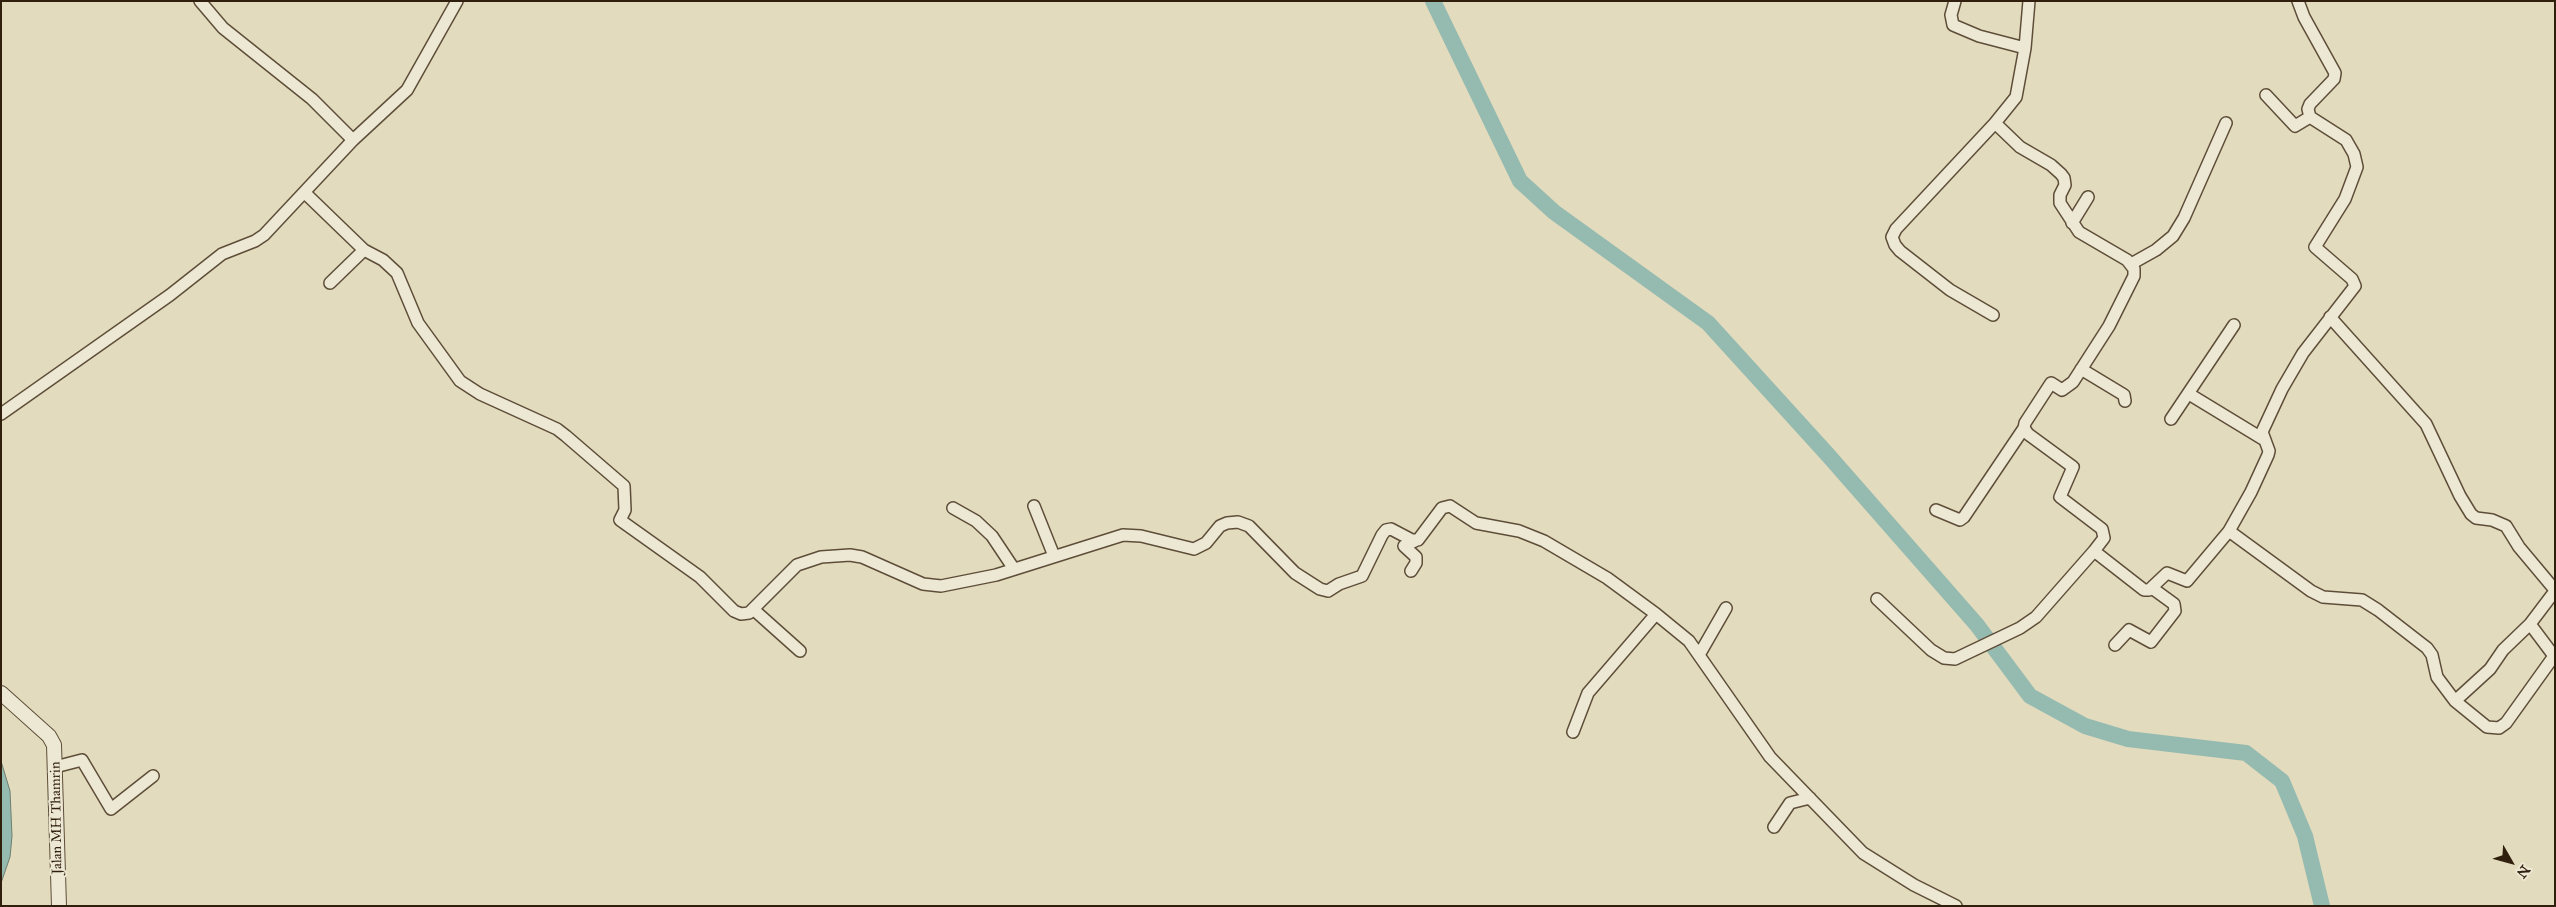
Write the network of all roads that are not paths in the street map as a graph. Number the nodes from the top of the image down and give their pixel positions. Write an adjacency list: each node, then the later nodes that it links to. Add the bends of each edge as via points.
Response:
1 (200, 1): 11 (street, via 223,28 312,100)
2 (457, 1): 11 (street, via 407,90)
3 (1955, 1): 6 (street, via 1951,14 1953,25 1979,36)
4 (2029, 1): 6 (street)
5 (2298, 1): 8 (street, via 2335,73 2334,79 2310,104)
6 (2025, 48): 9 (street, via 2016,97)
7 (2266, 95): 8 (street, via 2294,125)
8 (2310, 117): 19 (street, via 2346,140 2357,168 2346,199 2315,245 2355,283)
9 (1995, 123): 14 (street, via 2020,147 2061,174 2065,185 2060,203); 18 (street, via 1892,237 1900,251 1950,290)
10 (2226, 123): 16 (street, via 2173,236)
11 (354, 140): 12 (street)
12 (305, 193): 15 (street); 24 (street, via 264,235 222,254 170,295)
13 (2088, 197): 14 (street)
14 (2072, 223): 16 (street, via 2079,232)
15 (364, 250): 17 (street); 41 (street, via 397,273 418,323 460,381 480,394 557,429 624,486 625,510 620,520 700,576 734,611 748,613)
16 (2131, 264): 21 (street, via 2134,276 2109,326)
17 (330, 283)
18 (1993, 315)
19 (2330, 316): 27 (street, via 2282,389 2262,432); 38 (street, via 2426,424 2471,514 2506,526)
20 (2234, 325): 22 (street)
21 (2081, 369): 23 (street, via 2124,395); 26 (street, via 2068,388 2062,390 2051,383)
22 (2190, 394): 25 (street); 27 (street)
23 (2125, 400)
24 (1, 414)
25 (2170, 419)
26 (2024, 428): 30 (street, via 1964,517 1960,520); 33 (street, via 2073,467 2060,497 2102,529 2104,538)
27 (2262, 439): 31 (street, via 2268,455)
28 (1034, 506): 34 (street)
29 (953, 508): 35 (street, via 988,532)
30 (1936, 510)
31 (2229, 531): 37 (street, via 2187,581 2167,573); 48 (street, via 2311,591 2323,596 2362,600 2385,615 2427,648 2437,677)
32 (1415, 541): 34 (street, via 1391,529 1386,530 1362,576 1328,591 1295,573 1255,531 1238,522 1220,526 1206,543 1194,549 1132,535); 36 (street, via 1404,546 1416,557); 42 (street, via 1442,508 1450,506 1476,524 1519,531 1544,540 1607,578)
33 (2094, 551): 37 (street, via 2144,590); 39 (street, via 2036,617 1955,659 1944,658 1931,650)
34 (1054, 556): 35 (street)
35 (1014, 569): 41 (street, via 933,586 862,557 821,557 797,565)
36 (1412, 571)
37 (2152, 588): 44 (street, via 2174,604 2175,611 2151,642 2129,630)
38 (2555, 591): 43 (street)
39 (1877, 599)
40 (1726, 608): 46 (street)
41 (754, 609): 45 (street)
42 (1656, 614): 46 (street, via 1689,642); 49 (street, via 1588,693)
43 (2530, 624): 48 (street); 48 (street, via 2554,656 2506,723 2499,728 2482,725)
44 (2115, 645)
45 (800, 651)
46 (1699, 655): 52 (street, via 1770,757)
47 (1, 693): 50 (street, Jalan MH Thamrin, via 49,736 56,752)
48 (2455, 702)
49 (1573, 732)
50 (56, 767): 51 (street, via 82,760 111,809); 54 (street, Jalan MH Thamrin)
51 (153, 776)
52 (1810, 798): 53 (street, via 1790,803); 55 (street, via 1863,852 1914,885)
53 (1774, 827)
54 (59, 906)
55 (1956, 906)

